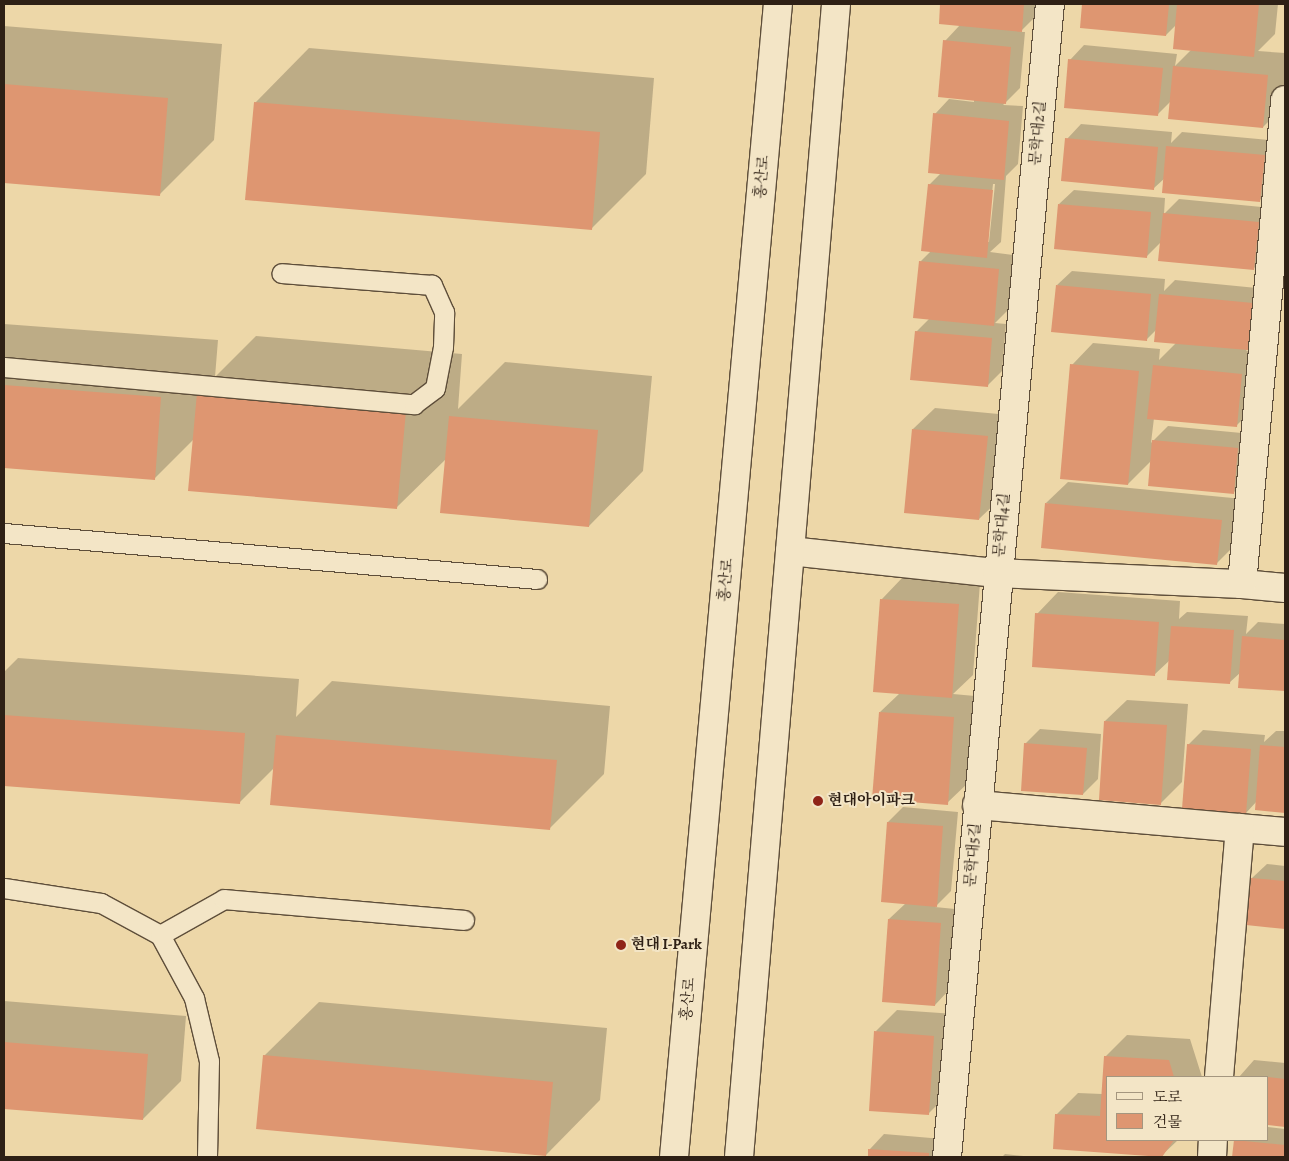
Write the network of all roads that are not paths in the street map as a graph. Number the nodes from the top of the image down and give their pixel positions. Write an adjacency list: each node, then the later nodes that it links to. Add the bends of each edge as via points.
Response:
1 (778, 4): 24 (street, 홍산로)
2 (836, 4): 9 (street)
3 (1050, 4): 5 (street, 문학대2길)
4 (1285, 100): 12 (street)
5 (1026, 263): 10 (street, 문학대4길)
6 (281, 273): 7 (lane, via 432,286 444,312 443,347 436,388 414,404)
7 (4, 367)
8 (4, 533): 11 (lane)
9 (790, 551): 10 (street); 25 (street)
10 (997, 573): 12 (street, 문학대4길); 14 (street)
11 (537, 579)
12 (1242, 584): 13 (street, 문학대4길)
13 (1285, 588)
14 (977, 805): 15 (street, 문학대5길); 22 (street, 문학대5길)
15 (1240, 828): 16 (street, 문학대5길); 20 (street)
16 (1285, 832)
17 (4, 888): 19 (lane, via 101,903)
18 (464, 920): 19 (lane, via 224,899)
19 (160, 935): 23 (lane, via 194,998 209,1060)
20 (1219, 1076)
21 (1213, 1141): 26 (street)
22 (948, 1148)
23 (207, 1157)
24 (674, 1157)
25 (739, 1157)
26 (1212, 1157)

